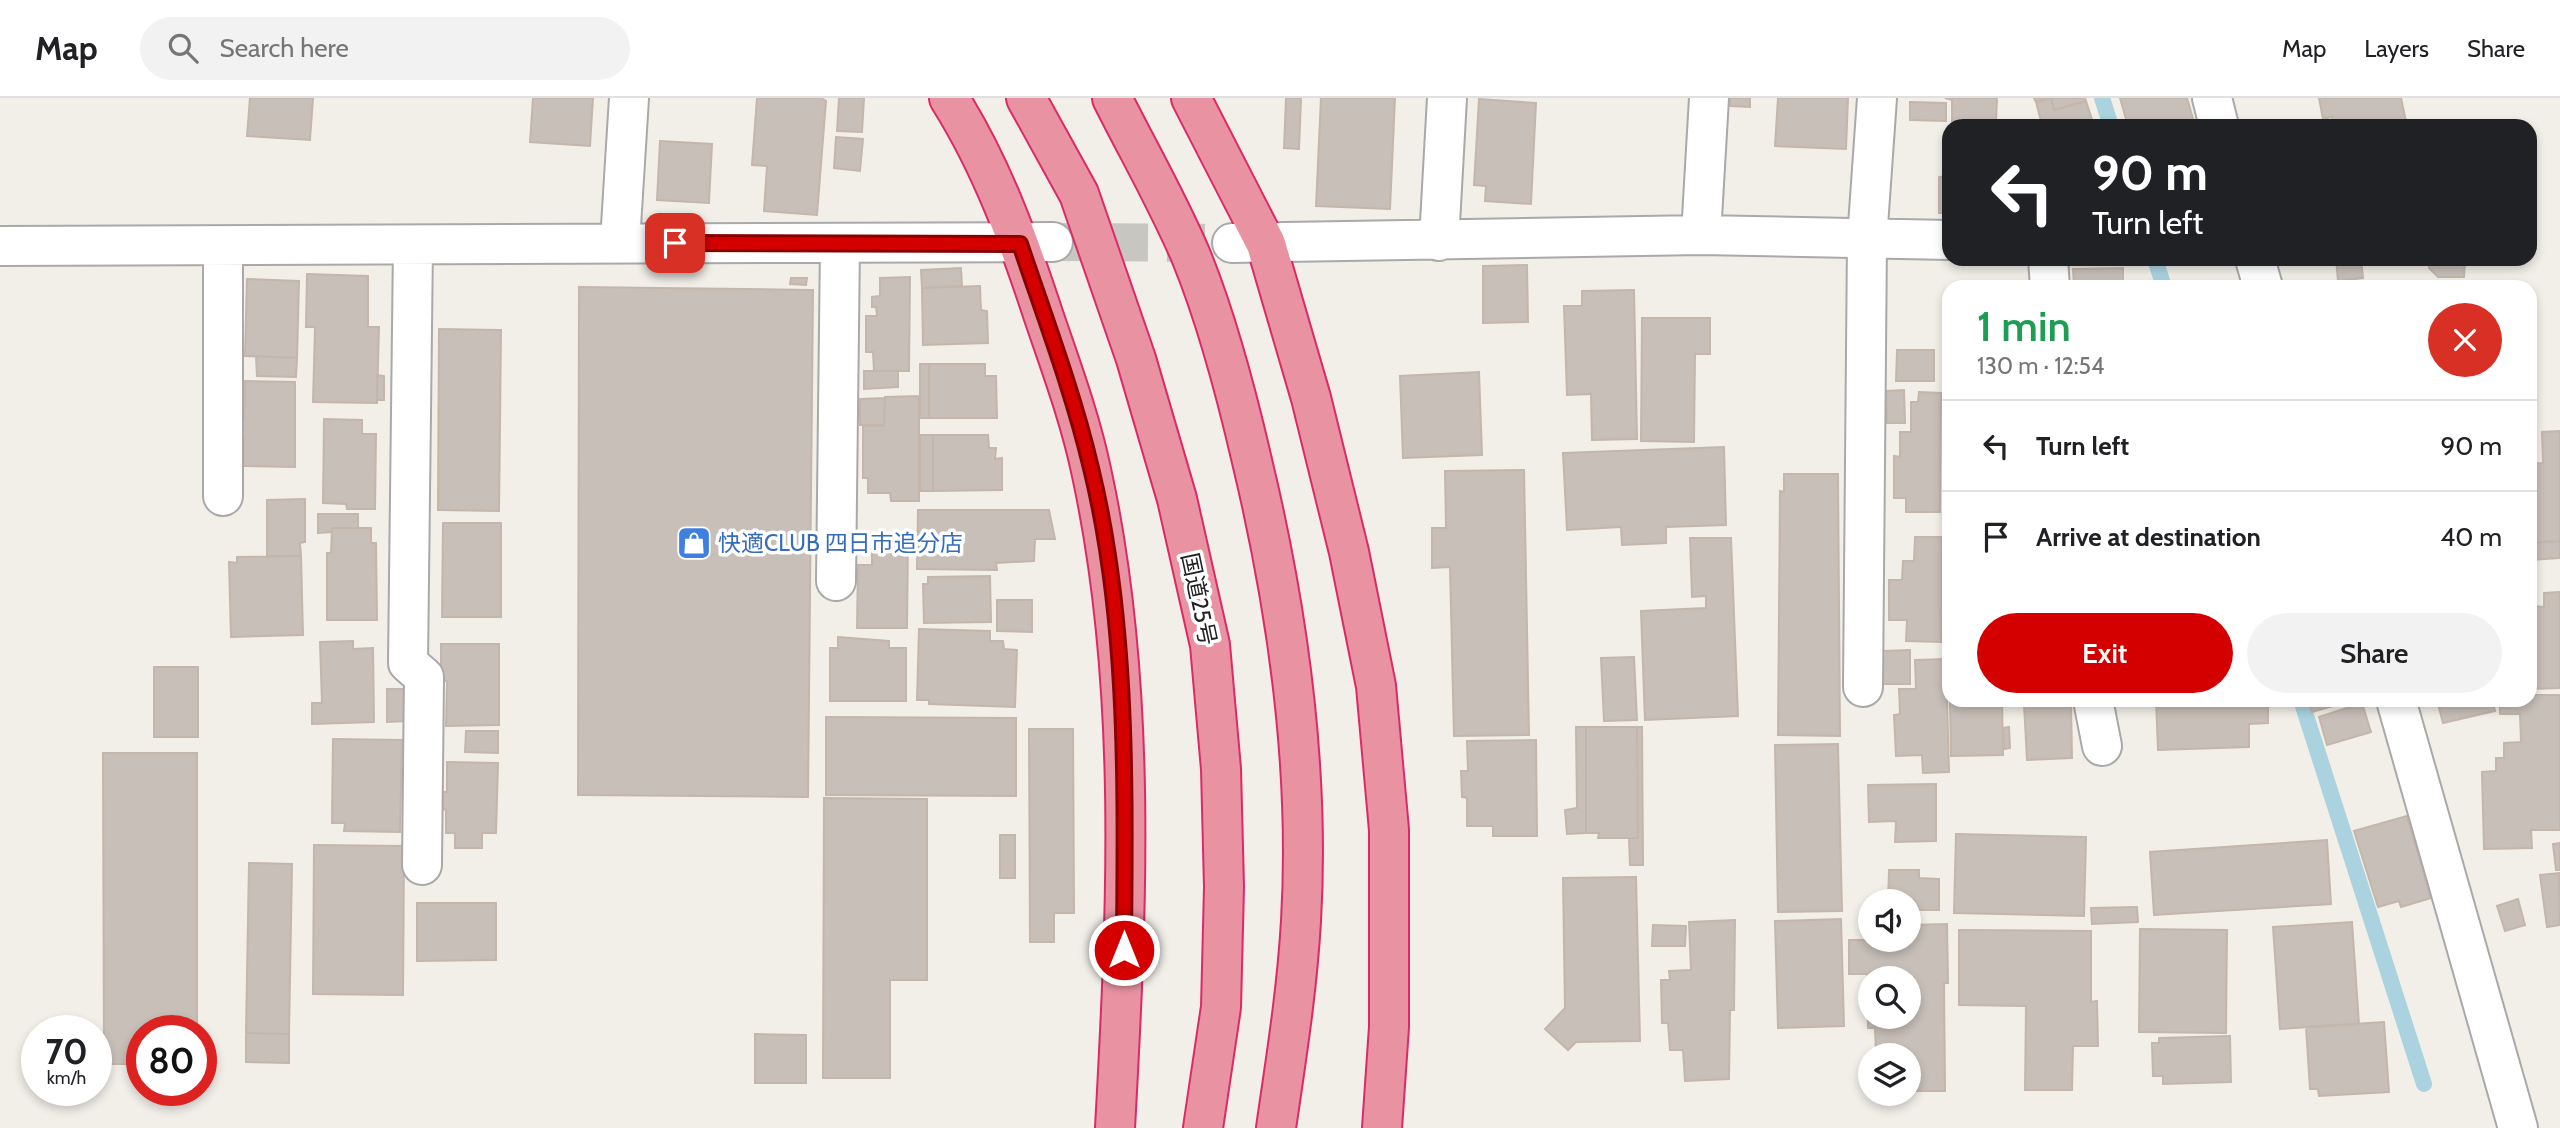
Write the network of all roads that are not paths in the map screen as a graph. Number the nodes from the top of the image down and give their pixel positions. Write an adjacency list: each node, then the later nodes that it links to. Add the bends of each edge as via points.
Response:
1 (629, 98): 15 (street)
2 (949, 98): 16 (highway)
3 (1026, 98): 30 (highway, 国道25号, via 1079,194 1136,359 1177,499 1210,645 1222,769 1224,887 1221,1007)
4 (1112, 98): 31 (highway, via 1191,257 1239,405 1275,554 1294,690 1301,811 1301,919 1294,1010)
5 (1191, 98): 17 (highway)
6 (1447, 98): 14 (street)
7 (1709, 98): 11 (street)
8 (1877, 98): 12 (street)
9 (2212, 98): 10 (street)
10 (2217, 119)
11 (1702, 235): 12 (street); 14 (street)
12 (1867, 240): 13 (street); 24 (street)
13 (1942, 240)
14 (1439, 241): 17 (street)
15 (620, 242): 18 (street); 19 (street)
16 (1036, 243): 18 (street); 29 (highway, via 1091,468 1108,564 1119,672 1124,975)
17 (1249, 243): 32 (highway, via 1311,397 1376,686 1389,830 1389,1027)
18 (840, 244): 23 (street)
19 (413, 245): 21 (street); 28 (street, via 408,663 424,677)
20 (0, 246): 21 (street)
21 (223, 246): 22 (street)
22 (223, 496)
23 (836, 581)
24 (1863, 687)
25 (2094, 707): 27 (street)
26 (2398, 707): 33 (street)
27 (2102, 746)
28 (422, 865)
29 (1115, 1128)
30 (1203, 1128)
31 (1276, 1128)
32 (1382, 1128)
33 (2518, 1128)

